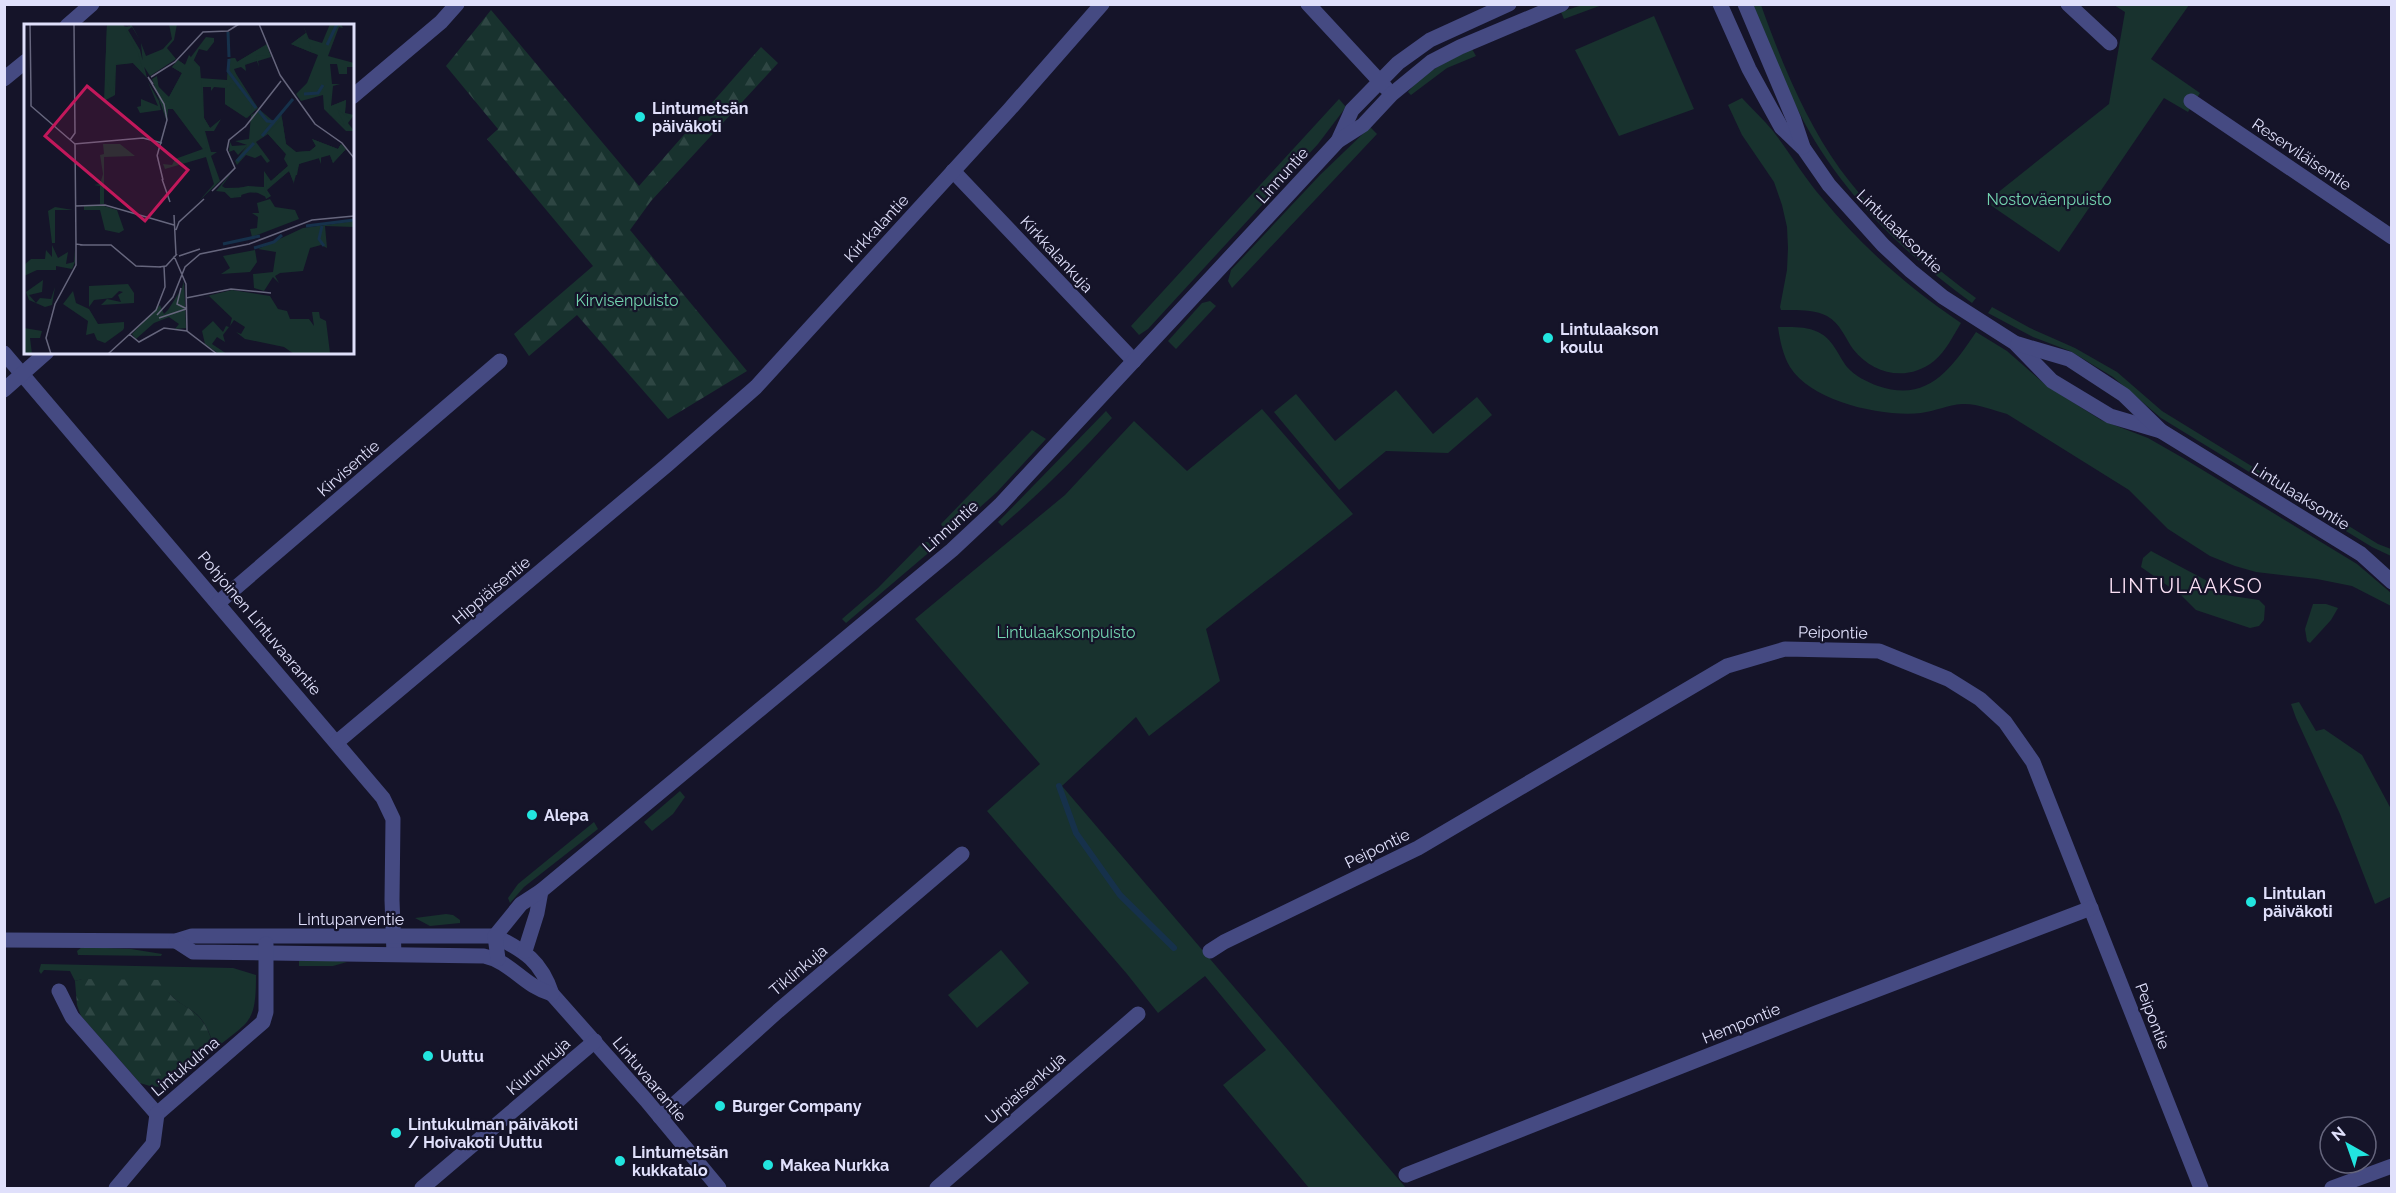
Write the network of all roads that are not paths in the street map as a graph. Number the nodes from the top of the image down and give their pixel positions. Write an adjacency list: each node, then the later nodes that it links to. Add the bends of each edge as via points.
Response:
1 (92, 4): 10 (street)
2 (457, 4): 16 (street)
3 (1102, 4): 20 (street, Kirkkalantie)
4 (1308, 4): 14 (street)
5 (1509, 4): 14 (street, Linnuntie, via 1430,39)
6 (1562, 4): 15 (street, Linnuntie, via 1431,62)
7 (1720, 4): 19 (street, Lintulaaksontie, via 1781,127)
8 (1745, 4): 19 (street, Lintulaaksontie)
9 (2067, 4): 11 (street)
10 (69, 24)
11 (2110, 43)
12 (24, 63): 13 (street)
13 (4, 79)
14 (1379, 81): 15 (street); 18 (street, Linnuntie, via 1352,110)
15 (1392, 94): 18 (street, Linnuntie, via 1363,125)
16 (354, 95)
17 (2191, 101): 21 (street, Reserviläisentie)
18 (1338, 141): 26 (street, Linnuntie)
19 (1804, 150): 22 (street, Lintulaaksontie, via 1852,212 1911,271 1943,297)
20 (953, 171): 26 (street, Kirkkalankuja); 30 (street, Kirkkalantie, via 756,387)
21 (2391, 237)
22 (2015, 343): 29 (street, Lintulaaksontie, via 2069,359 2124,395); 29 (street, Lintulaaksontie, via 2052,381 2110,416)
23 (4, 353): 27 (street, Pohjoinen Lintuvaarantie)
24 (44, 354): 27 (street)
25 (500, 361): 34 (street, Kirvisentie)
26 (1134, 361): 37 (street, Linnuntie, via 1000,505 952,550)
27 (23, 374): 28 (street); 34 (street, Pohjoinen Lintuvaarantie)
28 (4, 390)
29 (2161, 431): 31 (street, Lintulaaksontie)
30 (667, 465): 35 (street, Hippiäisentie)
31 (2361, 554): 32 (street, Lintulaaksontie); 33 (street, Lintulaaksontie)
32 (2391, 565)
33 (2391, 582)
34 (219, 602): 35 (street, Pohjoinen Lintuvaarantie)
35 (337, 742): 39 (street, Pohjoinen Lintuvaarantie, via 383,798 393,819)
36 (962, 854): 54 (street, Tiklinkuja)
37 (541, 891): 40 (street, Linnuntie, via 521,904); 44 (street)
38 (2091, 908): 45 (street, Peipontie, via 2033,762 2005,722 1980,699 1948,679 1879,651 1785,649 1727,666 1418,848); 56 (street, Hempontie); 62 (street, Peipontie)
39 (394, 936): 40 (street, Lintuparventie); 41 (street, Lintuparventie); 47 (street, Pohjoinen Lintuvaarantie)
40 (495, 936): 44 (street, Lintuparventie); 48 (street)
41 (266, 937): 43 (street, Lintuparventie, via 192,936); 46 (street, Lintukulma)
42 (4, 940): 43 (street, Lintuparventie)
43 (176, 941): 46 (street, Lintuparventie, via 193,952)
44 (525, 951): 48 (street); 50 (street, Lintuvaarantie, via 546,976)
45 (1210, 951)
46 (266, 954): 47 (street, Lintuparventie); 53 (street, Lintukulma, via 263,1022)
47 (394, 954): 48 (street, Lintuparventie, via 466,954)
48 (498, 959): 50 (street, Lintuvaarantie, via 535,989)
49 (59, 991): 53 (street, Lintukulma, via 72,1017)
50 (552, 994): 52 (street, Lintuvaarantie)
51 (1138, 1014): 61 (street, Urpiaisenkuja)
52 (595, 1041): 54 (street, Lintuvaarantie); 59 (street, Kiurunkuja)
53 (157, 1113): 58 (street, via 153,1144)
54 (660, 1117): 60 (street, Lintuvaarantie)
55 (2391, 1166): 57 (street)
56 (1406, 1175)
57 (2357, 1184): 63 (street)
58 (116, 1188)
59 (422, 1188)
60 (719, 1188)
61 (937, 1188)
62 (2201, 1188)
63 (2332, 1188)

